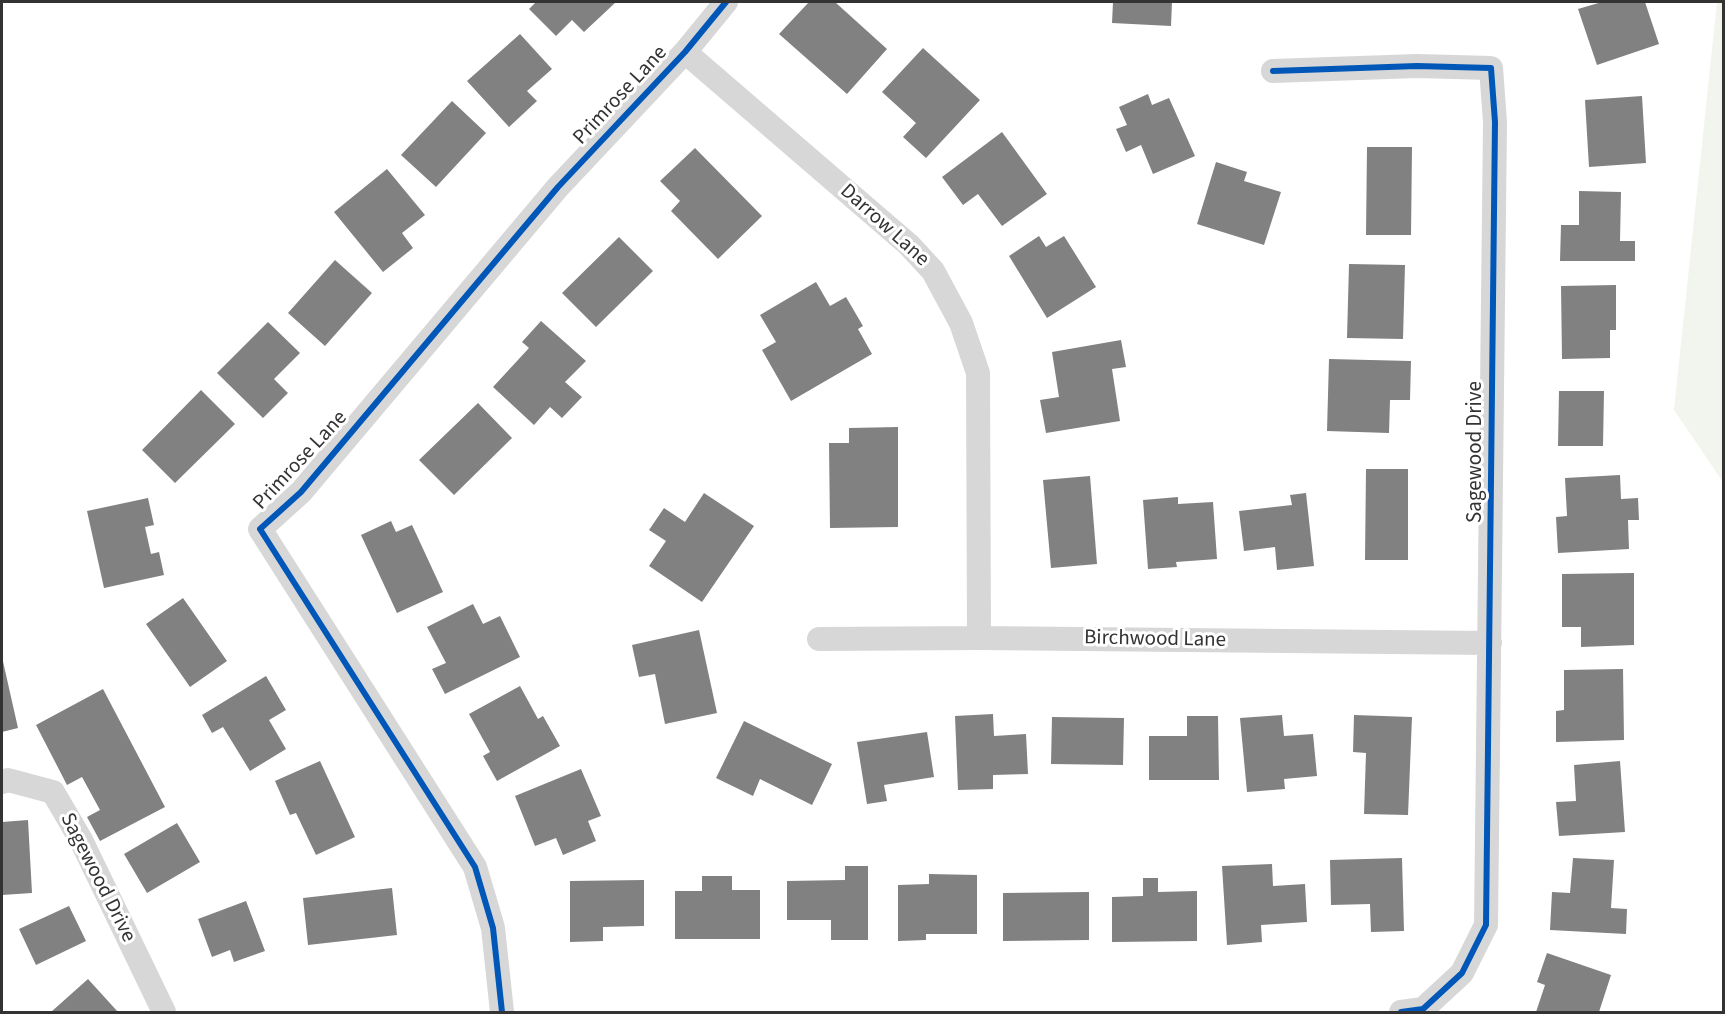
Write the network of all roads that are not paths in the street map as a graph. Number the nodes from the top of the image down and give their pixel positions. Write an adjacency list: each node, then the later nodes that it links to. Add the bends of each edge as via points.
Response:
1 (726, 2): 2 (street, Primrose Lane)
2 (686, 52): 4 (street, Darrow Lane, via 909,245 933,270 961,323 978,373); 9 (street, Primrose Lane, via 558,187 301,492 260,529 475,867 493,928)
3 (1273, 71): 6 (street, Sagewood Drive, via 1417,66 1491,68 1495,134)
4 (979, 638): 5 (street, Birchwood Lane); 6 (street, Birchwood Lane)
5 (819, 639)
6 (1490, 643): 10 (street, Sagewood Drive, via 1486,925 1462,973 1423,1009)
7 (2, 782): 8 (street, Sagewood Drive, via 8,780 53,792 81,840)
8 (164, 1012)
9 (502, 1012)
10 (1401, 1012)

